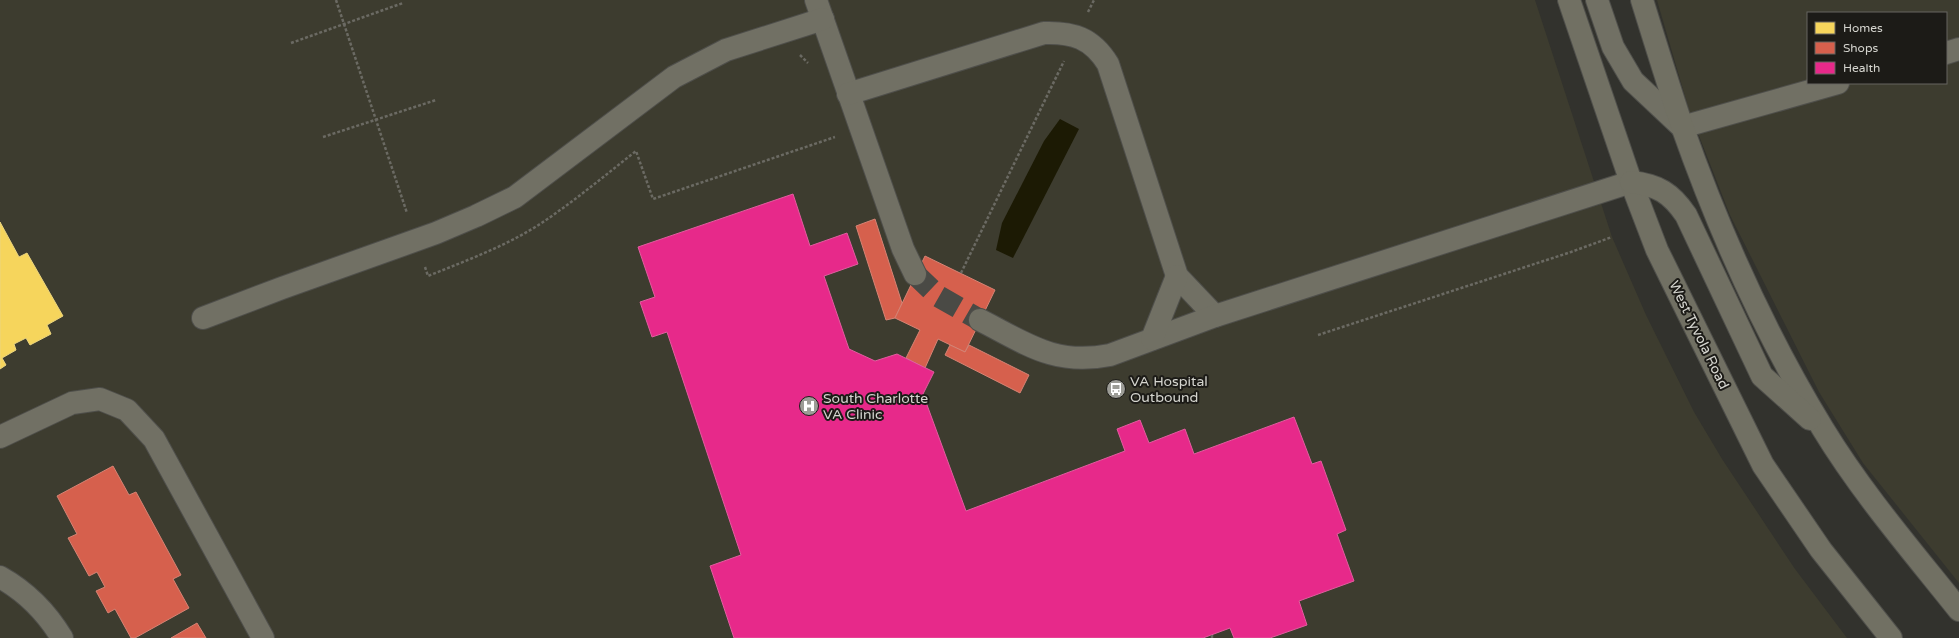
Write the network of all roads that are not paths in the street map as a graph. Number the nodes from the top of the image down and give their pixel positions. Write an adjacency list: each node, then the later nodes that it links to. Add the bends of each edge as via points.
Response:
1 (1569, 0): 10 (main road, West Tyvola Road)
2 (1597, 0): 9 (street, via 1613,47 1633,81)
3 (1642, 0): 9 (main road)
4 (820, 9): 8 (street); 14 (street, via 726,50 674,77 515,197 416,240)
5 (1959, 49): 6 (street)
6 (1947, 53)
7 (1834, 84): 9 (street)
8 (848, 94): 11 (street, via 903,249); 12 (street, via 1044,33 1077,35 1101,52 1108,64)
9 (1682, 127): 17 (main road, via 1737,265 1774,344)
10 (1631, 182): 13 (street); 17 (main road, via 1660,188 1676,201 1686,216 1762,376); 23 (main road, West Tyvola Road, via 1657,250 1763,465 1821,550)
11 (915, 274)
12 (1177, 276): 13 (street); 16 (street)
13 (1216, 316): 16 (street)
14 (203, 318)
15 (980, 320): 16 (street, via 1038,349 1075,359 1110,355)
16 (1152, 339)
17 (1824, 430): 20 (main road, via 1883,515)
18 (0, 437): 22 (street, via 72,403 100,399 126,410 154,439)
19 (0, 577): 21 (street, via 20,589)
20 (1959, 610)
21 (62, 638)
22 (263, 638)
23 (1891, 638)

